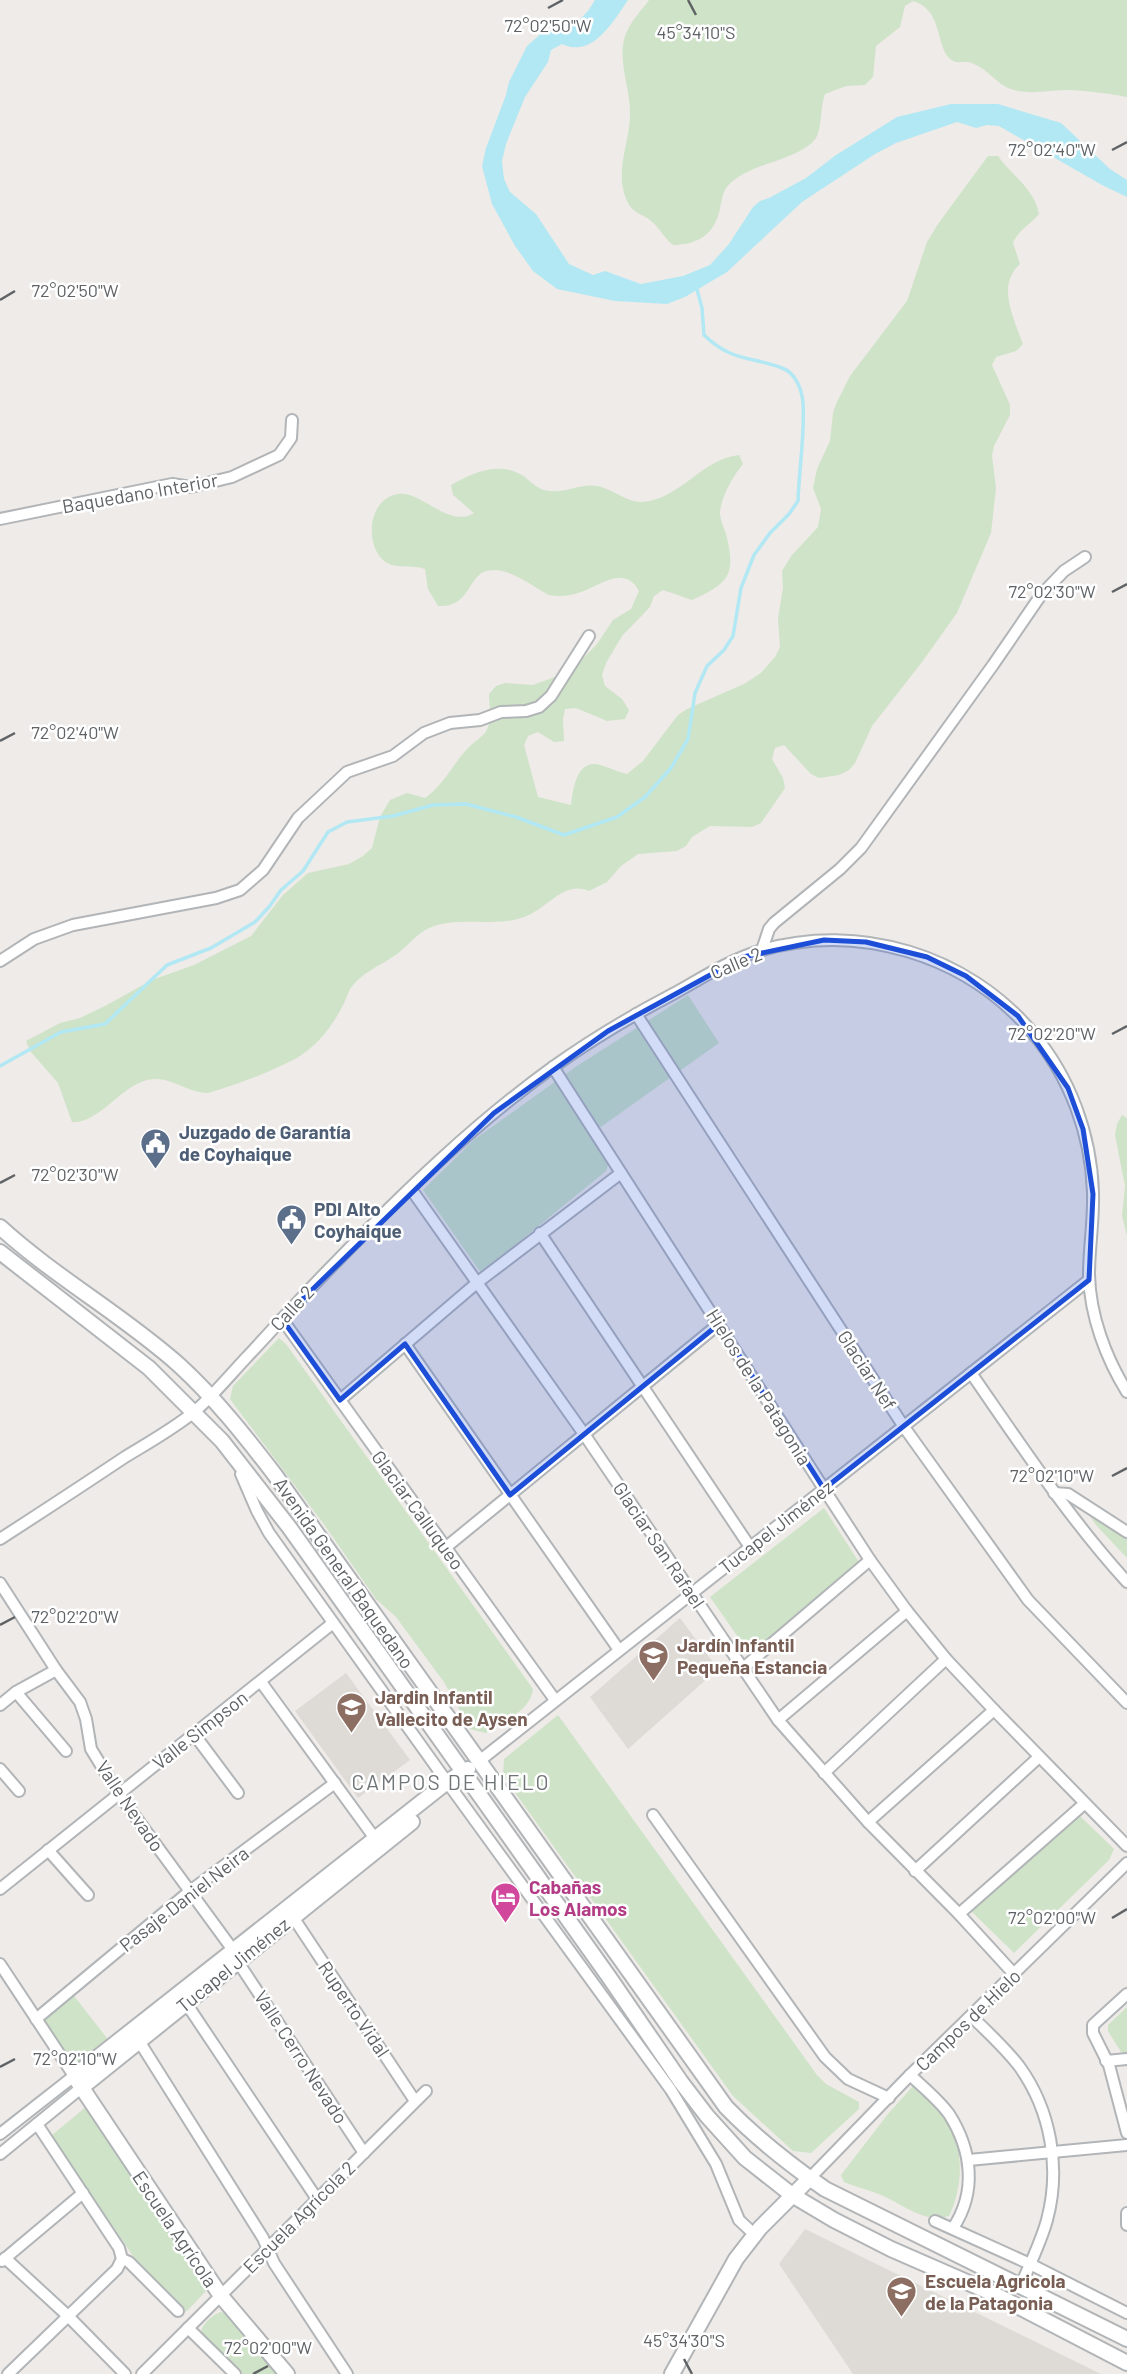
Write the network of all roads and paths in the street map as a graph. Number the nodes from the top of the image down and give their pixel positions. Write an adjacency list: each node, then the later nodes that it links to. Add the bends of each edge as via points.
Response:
1 (292, 420): 2 (street, Baquedano Interior, via 291,438 279,455 232,477 191,487 172,484)
2 (0, 520)
3 (1085, 556): 5 (street, via 1041,595 860,849 774,923)
4 (589, 636): 6 (street, via 539,707 450,723 424,733 393,756 347,772 298,818 263,870 240,890 73,925 33,939)
5 (762, 950): 7 (street, Calle 2, via 723,965); 14 (street, Calle 2, via 845,940 907,951 966,976 1018,1017 1058,1069 1083,1129 1093,1194)
6 (0, 961)
7 (636, 1014): 8 (street, Calle 2); 25 (street, Glaciar Nef)
8 (553, 1067): 9 (street, Hielos de la Patagonia); 10 (street, Calle 2, via 494,1113)
9 (621, 1173): 12 (street); 17 (street, Hielos de la Patagonia)
10 (411, 1189): 15 (street, Glaciar San Rafael); 16 (street, Calle 2)
11 (0, 1227): 22 (main road, Avenida General Baquedano, via 177,1364)
12 (540, 1233): 15 (street); 20 (street)
13 (0, 1252): 24 (main road, Avenida General Baquedano, via 133,1354)
14 (1089, 1280): 19 (street, Tucapel Jiménez); 21 (street, Calle 2, via 1103,1345)
15 (478, 1282): 18 (street); 26 (street, Glaciar San Rafael)
16 (282, 1319): 22 (street, Calle 2); 23 (street, Glaciar Calluqueo)
17 (719, 1324): 20 (street); 28 (street, Hielos de la Patagonia)
18 (405, 1344): 23 (street); 30 (street)
19 (971, 1373): 25 (street, Tucapel Jiménez); 29 (street)
20 (643, 1386): 26 (street); 33 (street)
21 (1127, 1392)
22 (211, 1396): 24 (street, Calle 2); 55 (main road, Avenida General Baquedano, via 282,1485)
23 (340, 1400): 34 (street, Glaciar Calluqueo)
24 (194, 1411): 27 (main road, Avenida General Baquedano); 32 (street, Calle 2)
25 (904, 1427): 28 (street, Tucapel Jiménez); 48 (street, Glaciar Nef, via 1028,1600)
26 (584, 1434): 30 (street); 38 (street, Glaciar San Rafael)
27 (222, 1441): 40 (street, Avenida General Baquedano, via 270,1533); 58 (main road, Avenida General Baquedano, via 289,1527)
28 (824, 1489): 33 (street, Tucapel Jiménez); 35 (street, Hielos de la Patagonia)
29 (1054, 1493): 31 (street, via 1068,1494); 36 (street)
30 (510, 1495): 34 (street); 41 (street)
31 (1127, 1532)
32 (0, 1539)
33 (750, 1547): 38 (street, Tucapel Jiménez)
34 (445, 1548): 47 (street, Glaciar Calluqueo)
35 (870, 1560): 39 (street, Hielos de la Patagonia); 43 (street)
36 (1127, 1581)
37 (0, 1583): 44 (street, Valle Nevado)
38 (692, 1594): 41 (street, Tucapel Jiménez); 43 (street, Glaciar San Rafael)
39 (907, 1611): 42 (street, Hielos de la Patagonia); 51 (street)
40 (333, 1623): 45 (street, Valle Simpson); 60 (street, Avenida General Baquedano)
41 (619, 1650): 47 (street, Tucapel Jiménez)
42 (946, 1659): 50 (street, Hielos de la Patagonia); 57 (street)
43 (742, 1669): 51 (street, Glaciar San Rafael)
44 (56, 1670): 46 (street); 62 (street, Valle Nevado, via 84,1709 91,1749)
45 (261, 1682): 52 (street, Valle Simpson); 59 (street)
46 (16, 1692): 49 (street); 53 (street)
47 (555, 1700): 55 (street, Tucapel Jiménez)
48 (1127, 1703)
49 (0, 1705)
50 (994, 1710): 54 (street, Hielos de la Patagonia); 66 (street)
51 (778, 1720): 57 (street, Glaciar San Rafael)
52 (194, 1734): 62 (street, Valle Simpson); 63 (street)
53 (66, 1751)
54 (1039, 1757): 64 (street, Hielos de la Patagonia); 71 (street)
55 (478, 1762): 58 (main road, Tucapel Jiménez); 101 (main road, Avenida General Baquedano, via 726,2107)
56 (0, 1769): 61 (street)
57 (824, 1773): 66 (street, Glaciar San Rafael)
58 (462, 1774): 60 (main road, Tucapel Jiménez); 103 (main road, Avenida General Baquedano, via 707,2116 745,2158)
59 (335, 1783): 67 (street); 73 (street, Pasaje Daniel Neira)
60 (449, 1786): 67 (main road, Tucapel Jiménez); 109 (street, Avenida General Baquedano, via 671,2090 716,2164 739,2220)
61 (19, 1791)
62 (118, 1793): 69 (street, Valle Simpson); 73 (street, Valle Nevado)
63 (238, 1793)
64 (1084, 1804): 68 (street, Hielos de la Patagonia); 75 (street)
65 (653, 1815): 90 (street, via 825,2057 848,2079)
66 (868, 1822): 71 (street, Glaciar San Rafael)
67 (379, 1843): 76 (main road, Tucapel Jiménez); 77 (main road, Tucapel Jiménez)
68 (1127, 1846)
69 (48, 1850): 72 (street, Valle Simpson); 74 (street)
70 (1127, 1863): 79 (street, Campos de Hielo)
71 (915, 1871): 75 (street, Glaciar San Rafael)
72 (0, 1889)
73 (190, 1891): 77 (street, Valle Nevado); 83 (street, Pasaje Daniel Neira)
74 (88, 1895)
75 (959, 1914): 79 (street, Glaciar San Rafael)
76 (293, 1917): 77 (main road, Tucapel Jiménez); 91 (street, Ruperto Vidal)
77 (236, 1956): 81 (main road, Tucapel Jiménez); 88 (main road, Tucapel Jiménez); 97 (street, Valle Cerro Nevado)
78 (0, 1964): 83 (street)
79 (1014, 1975): 82 (street, Campos de Hielo)
80 (1127, 1994): 86 (street, via 1093,2025)
81 (186, 2003): 84 (main road, Tucapel Jiménez); 104 (street)
82 (971, 2016): 87 (street, Campos de Hielo); 98 (street, via 1030,2083 1045,2117)
83 (36, 2019): 88 (street)
84 (139, 2041): 88 (main road, Tucapel Jiménez); 110 (street)
85 (1127, 2059): 86 (street)
86 (1106, 2061): 95 (street)
87 (910, 2075): 90 (street, Campos de Hielo); 100 (street, via 948,2113)
88 (77, 2082): 93 (street, Tucapel Jiménez); 94 (street, Tucapel Jiménez); 115 (main road, Escuela Agrícola)
89 (426, 2091): 91 (street, Escuela Agrícola 2)
90 (889, 2098): 101 (street, Campos de Hielo)
91 (415, 2101): 97 (street, Escuela Agrícola 2)
92 (0, 2117): 94 (street)
93 (37, 2124): 99 (street, Tucapel Jiménez); 102 (street)
94 (4, 2131)
95 (1127, 2133)
96 (1127, 2145): 98 (street)
97 (364, 2153): 104 (street, Escuela Agrícola 2)
98 (1052, 2153): 100 (street); 113 (street, via 1051,2203)
99 (0, 2154)
100 (969, 2160): 108 (street, via 968,2189)
101 (810, 2178): 103 (main road); 114 (main road, Avenida General Baquedano)
102 (83, 2193): 111 (street); 112 (street)
103 (792, 2195): 109 (main road); 121 (main road, Avenida General Baquedano, via 863,2235 994,2294)
104 (317, 2199): 110 (street, Escuela Agrícola 2)
105 (1127, 2213): 107 (street)
106 (935, 2221): 108 (street)
107 (1127, 2225)
108 (953, 2228): 113 (street)
109 (755, 2235): 128 (main road, via 736,2259)
110 (267, 2249): 115 (street, Escuela Agrícola 2); 127 (street)
111 (122, 2259): 116 (street); 118 (street)
112 (3, 2260): 118 (street)
113 (1030, 2264): 114 (street); 117 (street)
114 (1021, 2285): 120 (main road, Avenida General Baquedano)
115 (221, 2296): 119 (street, Escuela Agrícola 2); 126 (main road, Escuela Agrícola)
116 (178, 2311)
117 (1127, 2313)
118 (68, 2316): 122 (street); 123 (street)
119 (188, 2328): 124 (street, Escuela Agrícola 2); 125 (street)
120 (1127, 2339)
121 (1127, 2363)
122 (13, 2373)
123 (125, 2374)
124 (142, 2374)
125 (234, 2374)
126 (287, 2374)
127 (347, 2374)
128 (673, 2374)

